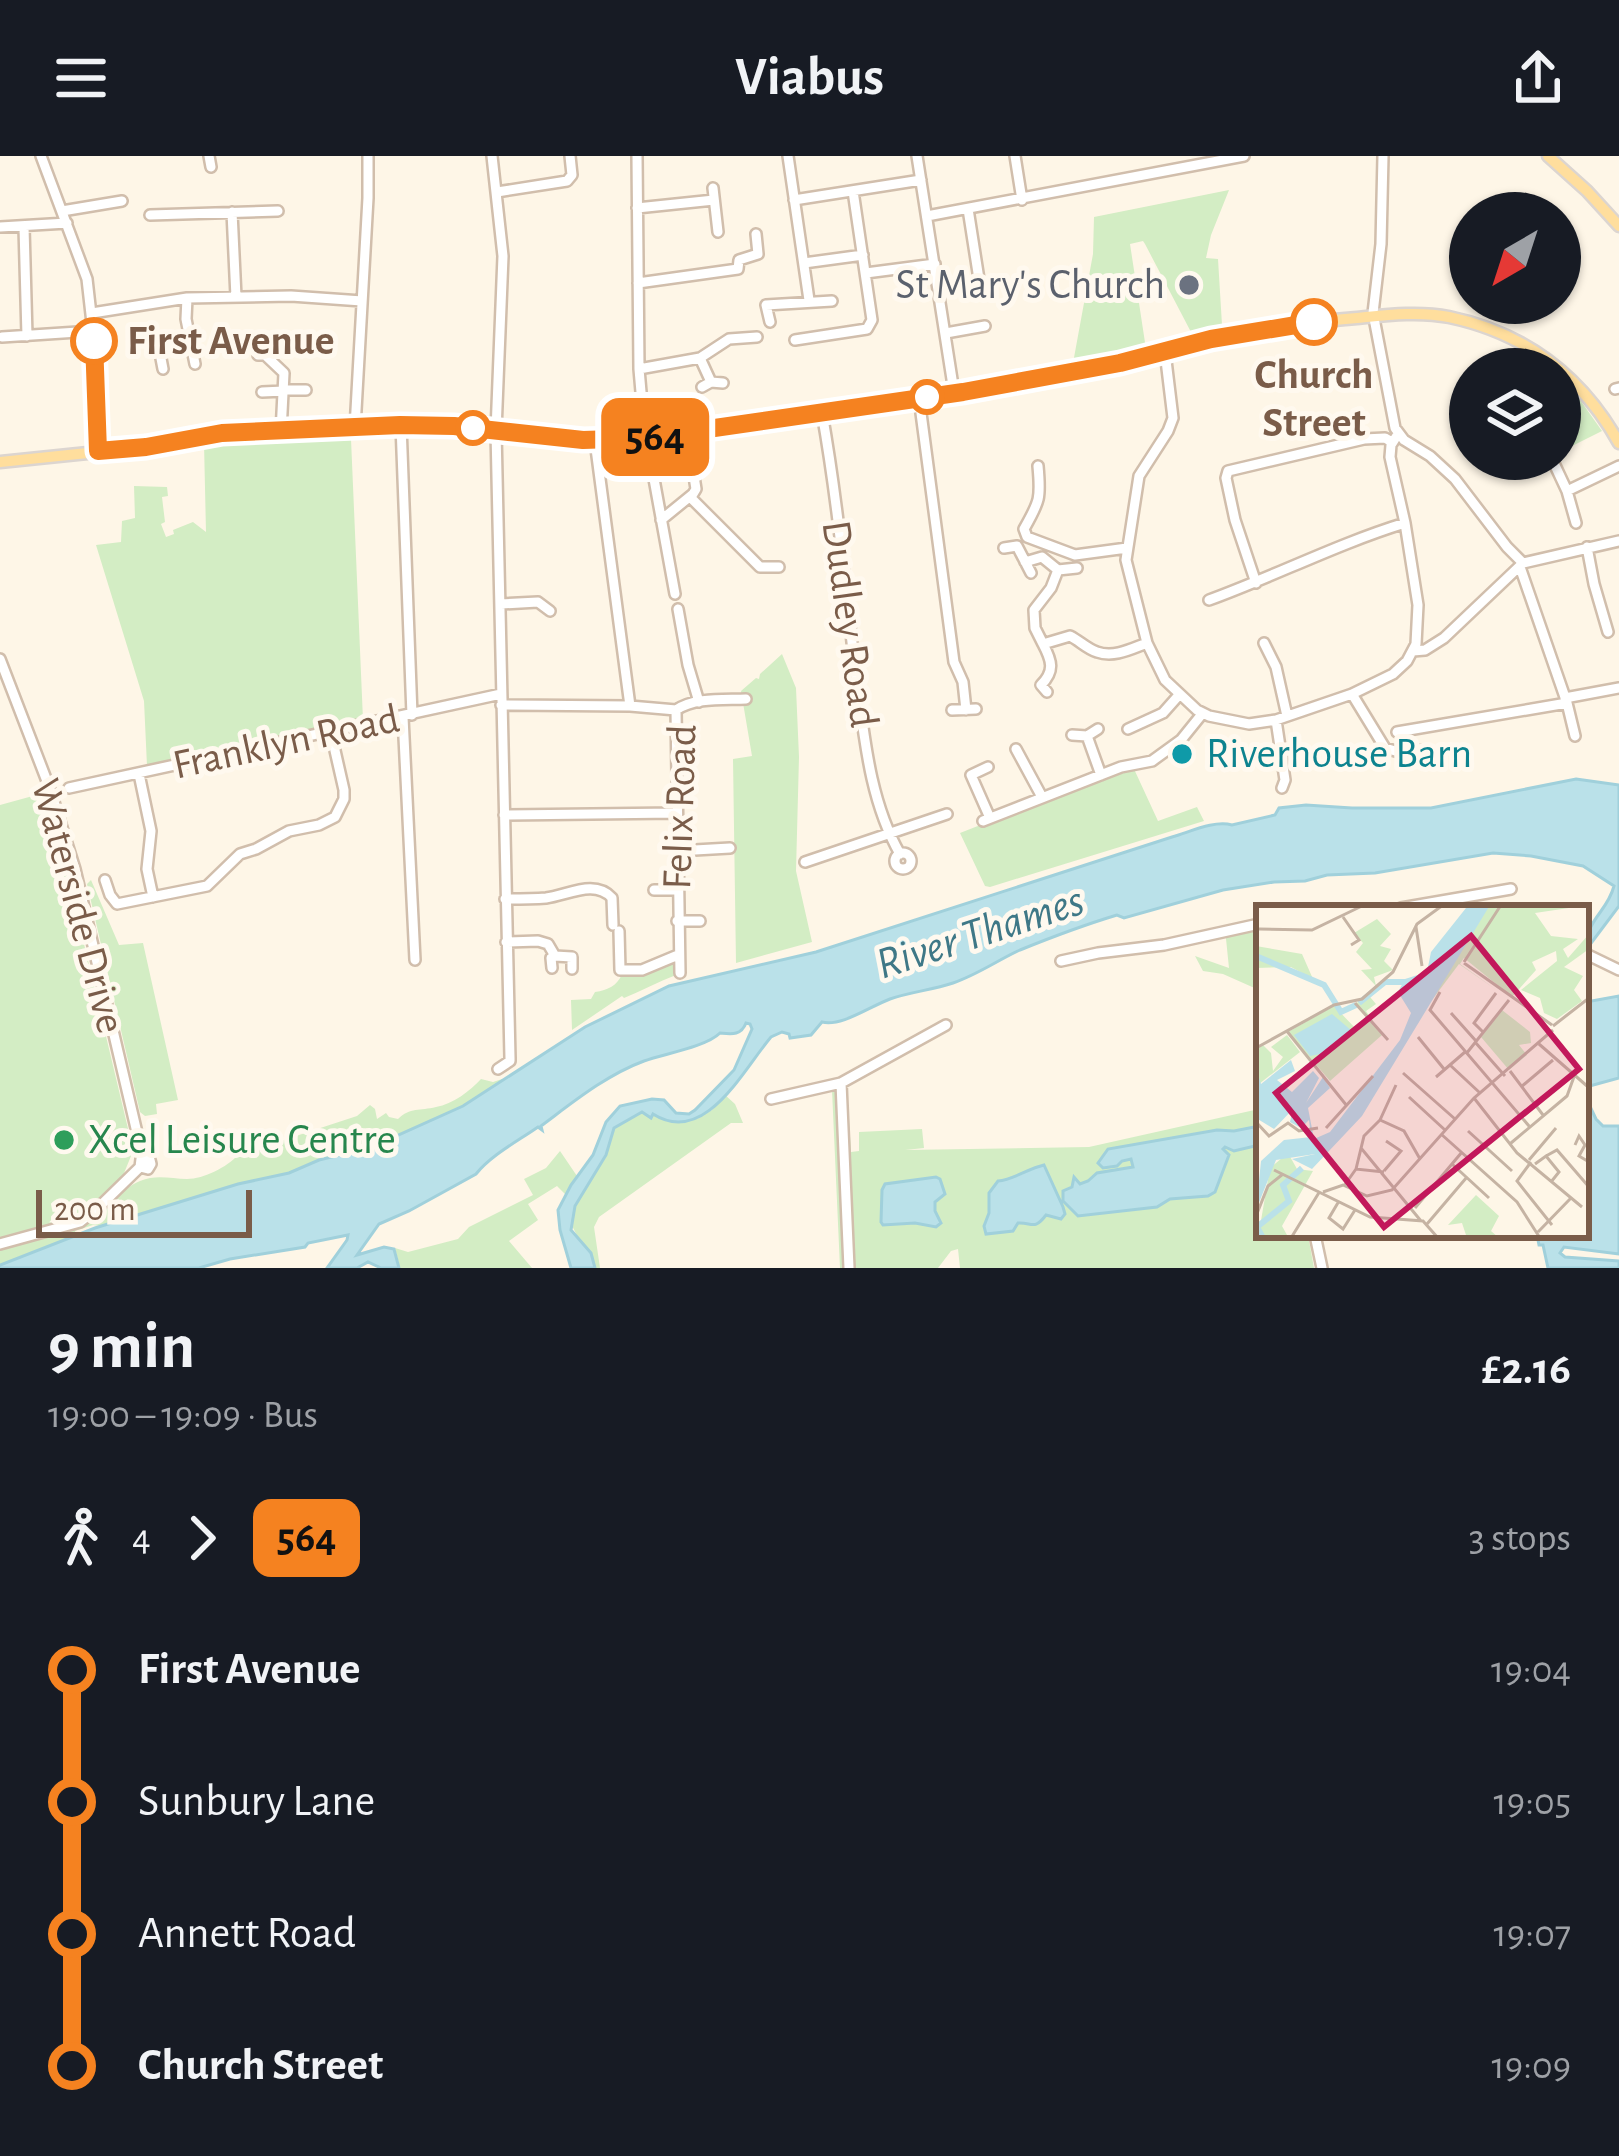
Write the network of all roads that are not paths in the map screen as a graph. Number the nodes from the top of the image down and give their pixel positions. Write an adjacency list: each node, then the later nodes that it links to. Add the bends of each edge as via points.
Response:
1 (41, 156): 21 (street)
2 (368, 156): 41 (street)
3 (492, 156): 15 (street)
4 (569, 156): 15 (street, via 567,181)
5 (637, 156): 19 (street)
6 (788, 156): 16 (street)
7 (917, 156): 13 (street)
8 (1015, 156): 17 (street)
9 (1244, 156): 12 (street)
10 (1383, 156): 44 (street)
11 (1556, 157): 28 (main road)
12 (1193, 161): 17 (street)
13 (921, 181): 14 (street); 25 (street)
14 (854, 191): 16 (street); 32 (street)
15 (497, 192): 69 (street, via 503,256)
16 (794, 200): 33 (street)
17 (1022, 200): 20 (street)
18 (122, 201): 21 (street)
19 (637, 208): 30 (street, via 714,194); 36 (street)
20 (968, 209): 25 (street); 37 (street)
21 (62, 211): 26 (street)
22 (278, 211): 23 (street)
23 (232, 212): 24 (street); 38 (street)
24 (150, 215)
25 (927, 216): 34 (street)
26 (67, 224): 27 (street); 43 (street)
27 (24, 226): 29 (street); 50 (street)
28 (1619, 226)
29 (0, 227)
30 (718, 232)
31 (756, 234): 36 (street, via 758,254 739,260 738,269)
32 (863, 255): 33 (street); 35 (street)
33 (804, 263): 40 (street)
34 (935, 263): 35 (street); 48 (street)
35 (866, 273): 52 (street, via 867,328)
36 (638, 283): 59 (street)
37 (981, 292)
38 (236, 296): 39 (street); 41 (street)
39 (187, 298): 43 (street); 53 (street)
40 (809, 300): 42 (street); 45 (street, via 766,305)
41 (362, 301): 68 (street)
42 (832, 301)
43 (92, 313): 47 (street)
44 (1374, 316): 54 (main road); 73 (street); 75 (main road, via 1448,317 1520,341 1578,385)
45 (770, 322)
46 (985, 326): 48 (street)
47 (93, 331): 50 (street); 76 (street)
48 (946, 333): 64 (street)
49 (749, 335): 56 (street)
50 (27, 336): 51 (street)
51 (2, 337)
52 (795, 340)
53 (192, 343): 57 (street); 58 (street, via 159,348)
54 (1165, 352): 64 (main road); 89 (street, via 1173,418 1138,476)
55 (258, 355): 62 (street, via 284,373)
56 (700, 358): 59 (street, via 686,369); 60 (street)
57 (195, 364)
58 (163, 369)
59 (639, 369): 72 (street)
60 (712, 384)
61 (306, 390): 62 (street)
62 (284, 391): 63 (street); 70 (street)
63 (262, 392)
64 (954, 392): 65 (main road)
65 (920, 398): 66 (main road); 119 (street, via 954,662 971,709)
66 (822, 413): 71 (main road); 141 (street, Dudley Road, via 863,725)
67 (400, 425): 68 (main road); 69 (main road); 121 (street)
68 (355, 428): 70 (main road)
69 (496, 430): 74 (main road); 98 (street)
70 (281, 432): 76 (main road)
71 (687, 432): 72 (main road); 83 (street, via 696,484)
72 (645, 438): 74 (main road)
73 (1395, 438): 85 (street, via 1391,462); 91 (street, via 1456,479); 95 (street, via 1227,473)
74 (595, 441): 117 (street)
75 (1619, 443)
76 (98, 451): 77 (main road)
77 (0, 466)
78 (1038, 466): 89 (street, via 1040,499 1024,529 1028,537 1075,555)
79 (1619, 466): 82 (street)
80 (652, 468): 84 (street)
81 (1562, 480): 82 (street)
82 (1567, 491): 86 (street)
83 (690, 497): 84 (street); 92 (street, via 760,567)
84 (661, 520): 96 (street)
85 (1405, 523): 95 (street); 107 (street, via 1418,605)
86 (1576, 523)
87 (1619, 541): 90 (street)
88 (1004, 548): 94 (street, via 1017,546 1028,568 1042,557)
89 (1126, 548): 104 (street)
90 (1587, 548): 91 (street); 103 (street)
91 (1521, 565): 107 (street, via 1444,638); 115 (street)
92 (779, 567)
93 (1077, 568): 94 (street)
94 (1058, 570): 101 (street)
95 (1256, 583): 97 (street)
96 (675, 594)
97 (1209, 600)
98 (501, 604): 102 (street, via 538,602); 114 (street)
99 (1021, 606): 101 (street)
100 (678, 609): 116 (street)
101 (1034, 610): 106 (street)
102 (550, 611)
103 (1608, 632)
104 (1147, 643): 106 (street, via 1108,654 1070,637); 111 (street)
105 (1264, 643): 122 (street, via 1276,667)
106 (1042, 644): 110 (street, via 1052,670)
107 (1413, 651): 112 (street, via 1400,669)
108 (0, 659): 171 (street, Waterside Drive, via 75,869 142,1162 80,1222)
109 (1619, 688): 115 (street)
110 (1040, 689)
111 (1179, 694): 120 (street); 124 (street, via 1164,713)
112 (1352, 694): 122 (street); 130 (street, via 1384,748)
113 (746, 699): 116 (street, Felix Road)
114 (501, 700): 117 (street, Franklyn Road); 121 (street, Franklyn Road); 140 (street)
115 (1566, 700): 125 (street); 129 (street)
116 (699, 701): 118 (street, Felix Road)
117 (630, 706): 118 (street, Franklyn Road)
118 (676, 710): 138 (street, Felix Road)
119 (952, 710)
120 (1202, 714): 122 (street, via 1249,724); 134 (street, via 1162,755)
121 (407, 716): 126 (street, Franklyn Road); 161 (street)
122 (1282, 718): 136 (street)
123 (1098, 729): 128 (street)
124 (1128, 729)
125 (1397, 732)
126 (332, 733): 133 (street, Franklyn Road); 151 (street, via 344,790 335,817 240,854 207,886)
127 (1072, 734): 128 (street)
128 (1087, 736): 134 (street)
129 (1575, 736)
130 (1425, 749)
131 (1035, 750): 137 (street, via 1018,752)
132 (988, 767): 137 (street, via 971,775 987,819)
133 (139, 774): 135 (street, Franklyn Road); 151 (street)
134 (1101, 775): 137 (street)
135 (69, 788)
136 (1282, 788)
137 (1042, 797)
138 (676, 813): 140 (street); 143 (street, Felix Road)
139 (947, 814): 141 (street)
140 (504, 815): 152 (street)
141 (887, 833): 144 (street, Dudley Road); 145 (street)
142 (730, 848): 143 (street)
143 (677, 851): 149 (street, Felix Road)
144 (900, 854)
145 (805, 862)
146 (105, 880): 151 (street, via 117,904)
147 (1511, 889): 150 (street)
148 (654, 890): 149 (street)
149 (677, 890): 155 (street, Felix Road)
150 (1480, 892): 153 (street); 154 (street)
151 (153, 897)
152 (505, 899): 158 (street); 159 (street, via 601,890 613,898 620,970)
153 (1416, 905)
154 (1483, 905)
155 (677, 921): 156 (street); 159 (street, Felix Road)
156 (700, 921)
157 (1256, 925): 162 (street)
158 (506, 941): 163 (street, via 544,942 554,962 572,956); 167 (street, via 510,1061)
159 (678, 955): 165 (street, Felix Road)
160 (1589, 956): 164 (street)
161 (415, 960)
162 (1061, 961)
163 (572, 969)
164 (1619, 970)
165 (680, 973)
166 (946, 1025): 168 (street)
167 (498, 1070)
168 (842, 1083): 169 (street); 172 (street)
169 (771, 1099)
170 (1316, 1238): 173 (street)
171 (0, 1244)
172 (849, 1268)
173 (1322, 1268)

